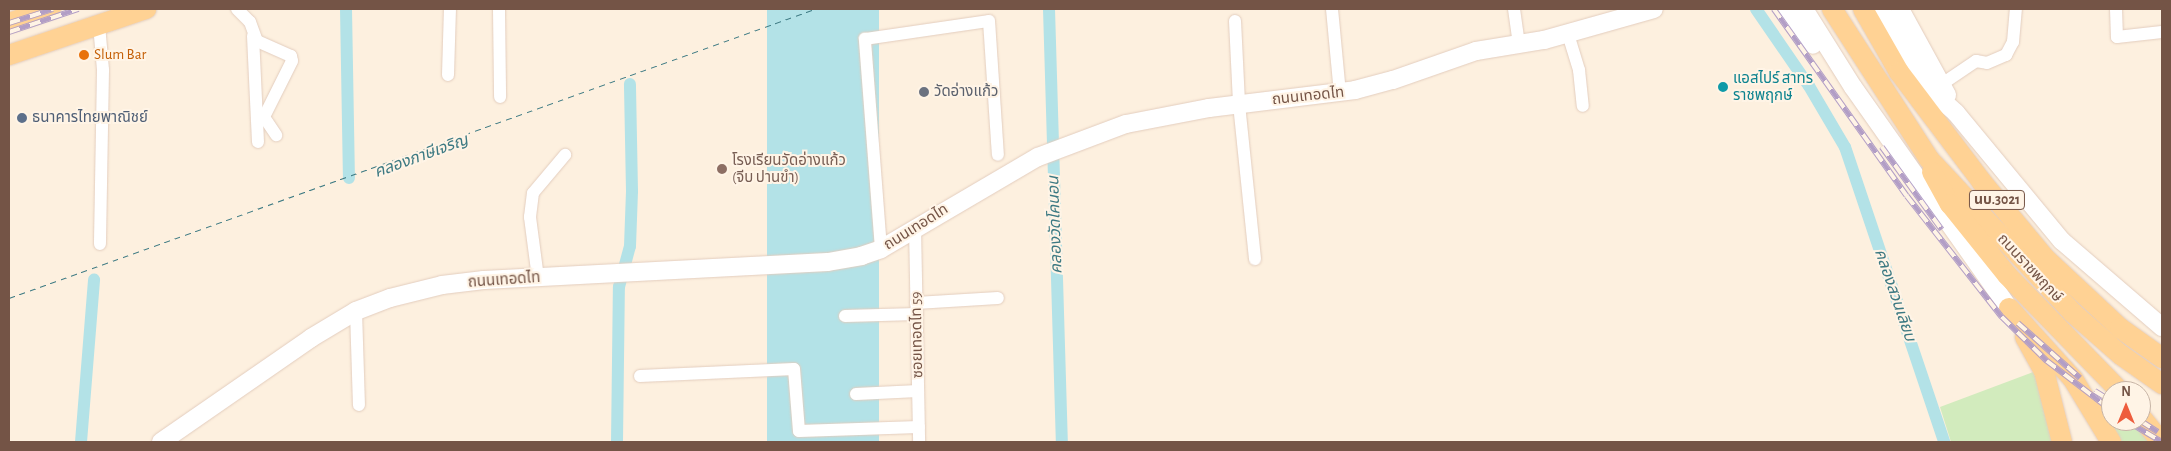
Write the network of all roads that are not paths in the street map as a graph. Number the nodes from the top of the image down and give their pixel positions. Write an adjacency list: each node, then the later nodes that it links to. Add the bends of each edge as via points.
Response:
1 (51, 9): 17 (main road)
2 (146, 9): 18 (main road)
3 (237, 9): 21 (street, via 250,22)
4 (450, 9): 24 (street)
5 (499, 9): 28 (street)
6 (1332, 9): 27 (street)
7 (1514, 9): 22 (street)
8 (1654, 9): 20 (main road, ถนนเทอดไท)
9 (1787, 9): 26 (main road, via 1828,66)
10 (1804, 9): 26 (main road)
11 (1900, 9): 25 (main road)
12 (2016, 9): 25 (street, via 2013,42 2006,55 1988,64 1976,61)
13 (2116, 9): 19 (street, via 2117,37)
14 (1870, 10): 31 (main road, ถนนราชพฤกษ์, via 1935,94); 48 (main road, ถนนราชพฤกษ์ / นบ.3021, via 1899,72 1981,182 2045,258)
15 (1837, 17): 36 (main road, ถนนราชพฤกษ์ / นบ.3021)
16 (1235, 21): 29 (street)
17 (9, 23)
18 (99, 25): 23 (main road); 38 (street, via 103,70)
19 (2162, 32)
20 (1568, 34): 22 (main road, ถนนเทอดไท); 30 (street, via 1579,70)
21 (252, 36): 32 (street, via 256,41 291,56 292,61 264,117); 33 (street)
22 (1518, 45): 27 (main road, ถนนเทอดไท, via 1476,51 1393,80)
23 (10, 55)
24 (448, 75)
25 (1942, 84): 31 (main road)
26 (1853, 87): 44 (main road)
27 (1340, 93): 29 (main road, ถนนเทอดไท)
28 (500, 97)
29 (1239, 104): 37 (main road, ถนนเทอดไท, via 1126,124 1069,144 1038,157); 40 (street)
30 (1583, 106)
31 (1956, 113): 47 (main road, ถนนราชพฤกษ์ / นบ.3021, via 2062,241)
32 (276, 135)
33 (258, 142)
34 (565, 155): 41 (street, via 533,192 530,217)
35 (998, 155): 39 (street, via 988,21 865,38)
36 (1929, 159): 52 (main road, via 1932,175 1950,204 2001,268); 53 (main road, ถนนราชพฤกษ์ / นบ.3021, via 2073,313 2121,355)
37 (915, 227): 39 (main road, ถนนเทอดไท); 43 (street, ซอยเทอดไท 59)
38 (100, 244)
39 (881, 250): 41 (main road, ถนนเทอดไท, via 828,262)
40 (1255, 259)
41 (538, 278): 45 (main road, ถนนเทอดไท, via 442,285 390,298)
42 (998, 298): 43 (street)
43 (917, 308): 46 (street); 54 (street, ซอยเทอดไท 59)
44 (2010, 308): 61 (main road, via 2044,371); 62 (main road, via 2073,380)
45 (356, 311): 56 (street); 59 (main road, ถนนเทอดไท, via 243,383)
46 (845, 316)
47 (2162, 327)
48 (2120, 328): 49 (main road, ถนนราชพฤกษ์ / นบ.3021); 50 (main road)
49 (2162, 358)
50 (2162, 369)
51 (640, 376): 57 (street, via 794,369 799,431)
52 (2110, 381)
53 (2162, 384)
54 (918, 391): 55 (street); 57 (street, ซอยเทอดไท 59)
55 (856, 394)
56 (359, 405)
57 (919, 427): 60 (street, ซอยเทอดไท 59)
58 (2151, 430): 63 (main road)
59 (161, 442)
60 (919, 442)
61 (2062, 442)
62 (2111, 442)
63 (2161, 442)

